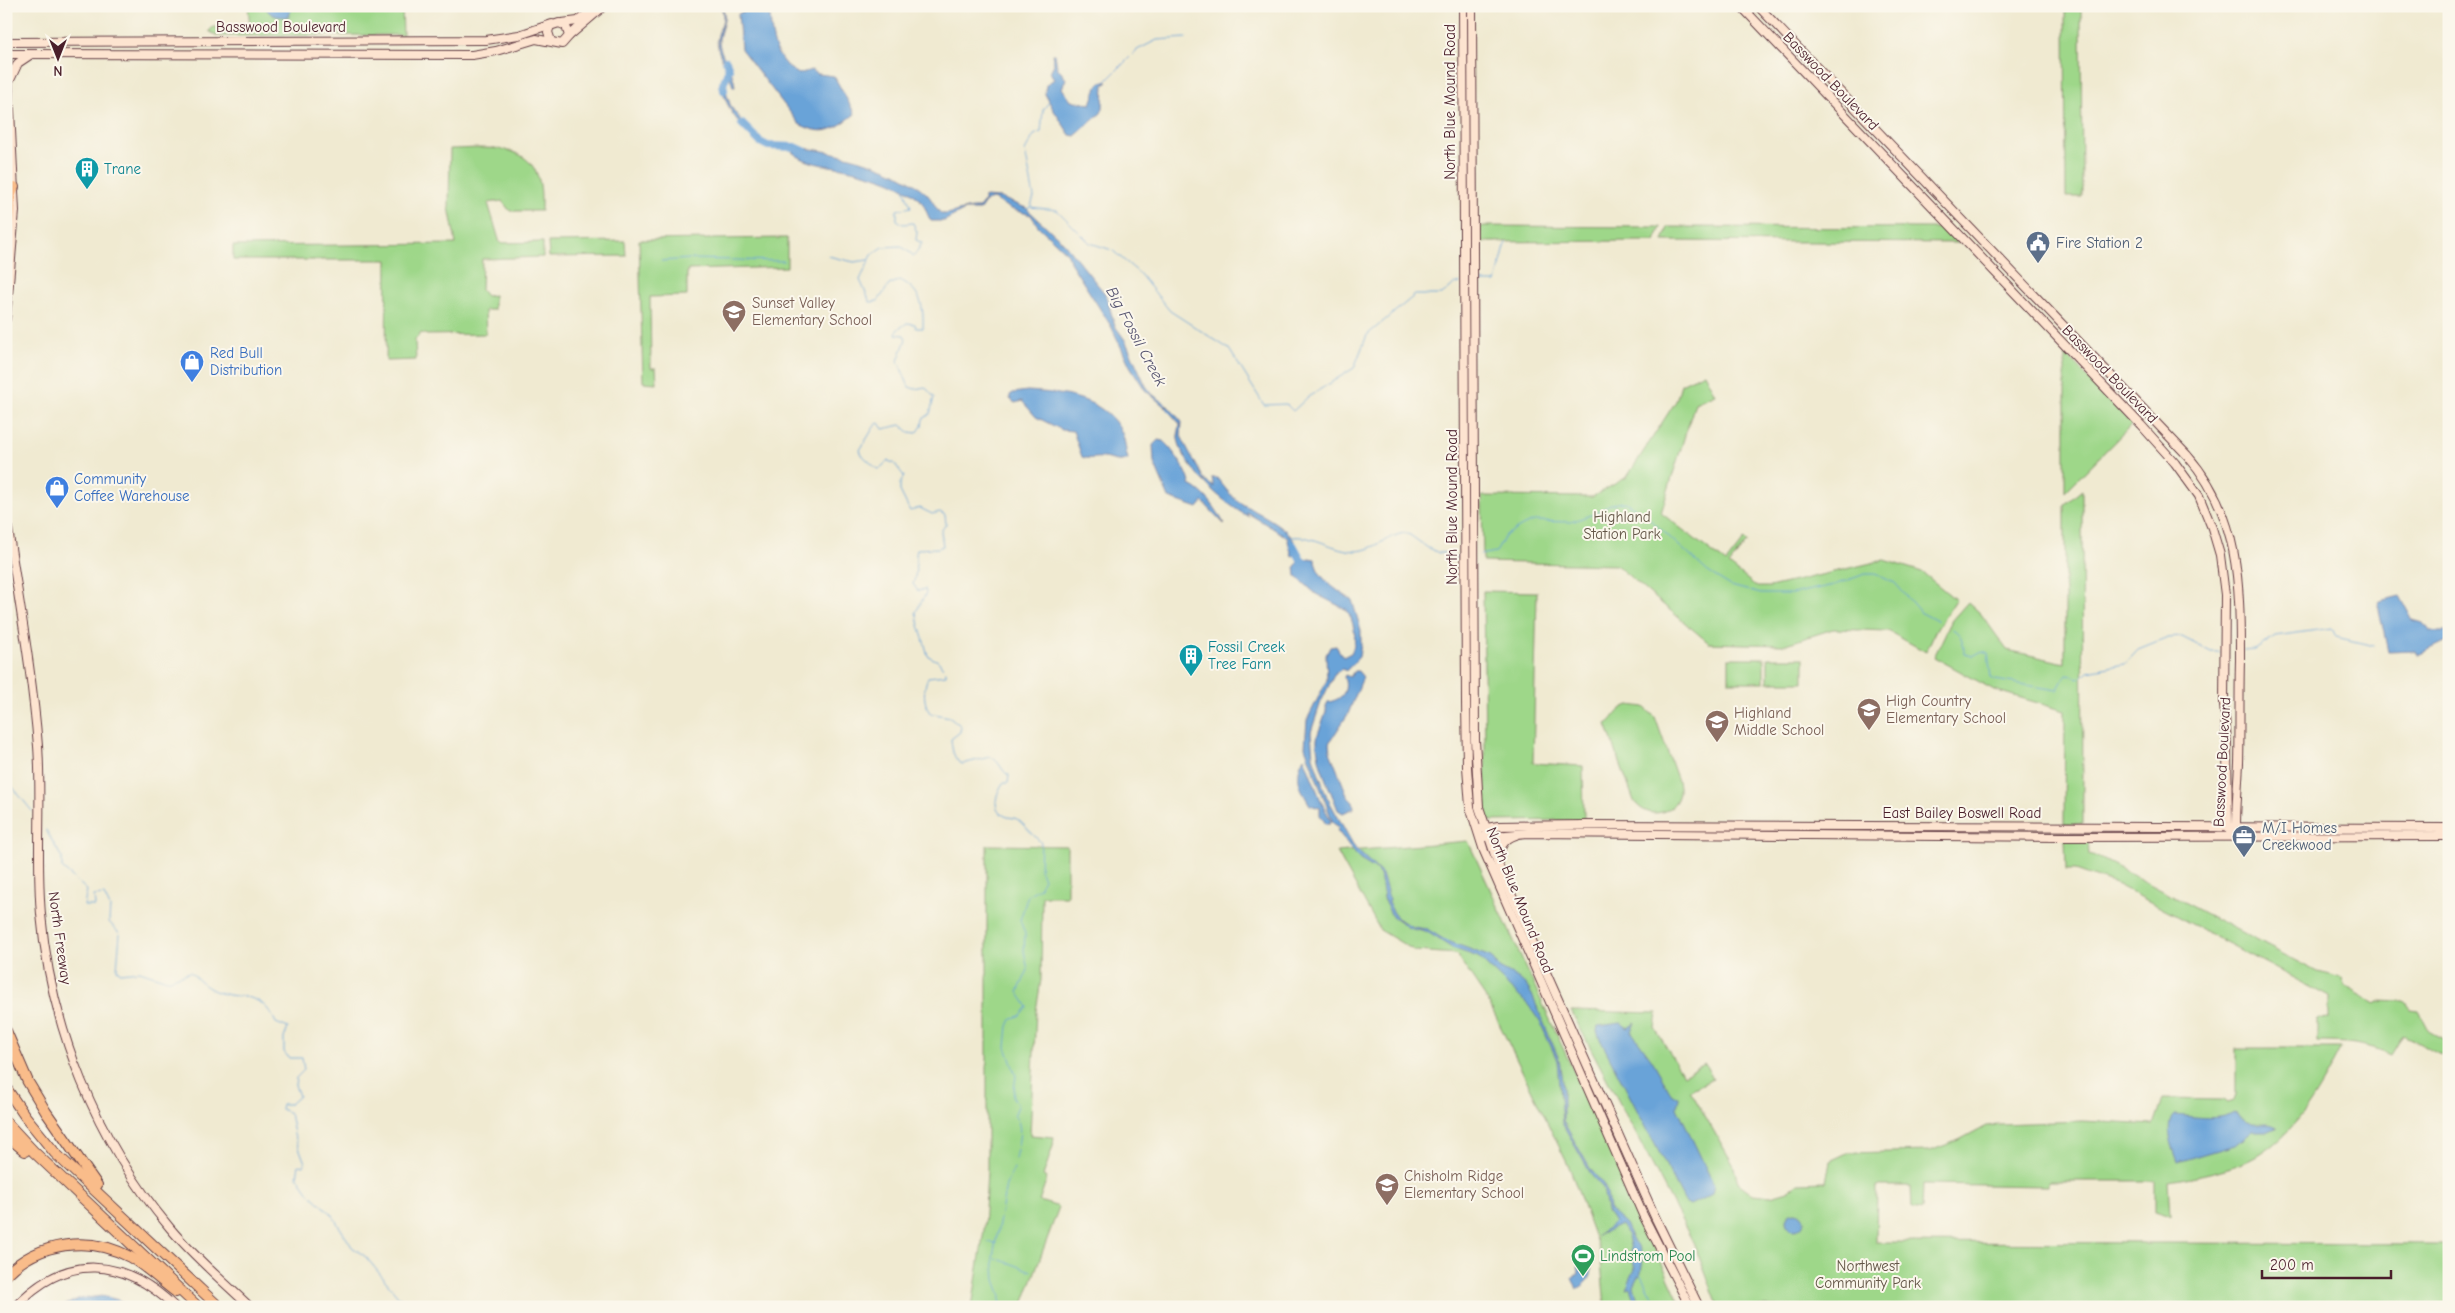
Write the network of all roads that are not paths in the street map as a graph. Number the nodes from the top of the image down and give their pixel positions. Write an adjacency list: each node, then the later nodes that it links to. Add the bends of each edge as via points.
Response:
1 (597, 6): 7 (main road, via 578,21)
2 (604, 6): 10 (main road)
3 (1463, 6): 22 (main road, North Blue Mound Road)
4 (1472, 6): 22 (main road, North Blue Mound Road)
5 (1741, 6): 28 (main road, Basswood Boulevard, via 2141,425 2181,470 2199,496 2215,536 2224,575 2224,704)
6 (1758, 6): 28 (main road, Basswood Boulevard, via 2187,454 2204,477 2230,536 2239,578 2239,756)
7 (562, 23): 8 (main road); 10 (main road, via 569,30)
8 (553, 24): 11 (main road, Basswood Boulevard, via 519,35 486,40); 12 (main road, via 548,32)
9 (6, 29): 13 (main road)
10 (569, 36): 12 (main road, via 562,44)
11 (361, 41): 13 (main road, Basswood Boulevard); 16 (main road)
12 (551, 41): 16 (main road, Basswood Boulevard, via 536,39 472,55)
13 (7, 42): 14 (main road)
14 (7, 54): 15 (main road, Basswood Boulevard); 17 (main road)
15 (31, 54): 16 (main road, Basswood Boulevard); 17 (main road, via 18,63)
16 (361, 56)
17 (8, 79): 18 (main road)
18 (14, 187): 19 (highway, via 10,197); 20 (main road, via 14,237)
19 (6, 249)
20 (6, 319)
21 (6, 515): 53 (main road, North Freeway, via 36,726 40,911 46,960 72,1057 108,1138 140,1188 183,1243)
22 (1470, 543): 23 (main road, North Blue Mound Road)
23 (1470, 565): 24 (main road, North Blue Mound Road); 25 (main road, North Blue Mound Road)
24 (1466, 620): 25 (main road, via 1470,630 1470,665); 35 (main road, North Blue Mound Road, via 1470,807)
25 (1475, 669): 35 (main road, North Blue Mound Road, via 1475,764)
26 (1671, 825): 27 (main road, East Bailey Boswell Road); 35 (main road, East Bailey Boswell Road, via 1498,826); 36 (main road, via 1640,829)
27 (1701, 825): 31 (main road, East Bailey Boswell Road); 37 (main road, via 1697,830)
28 (2232, 827): 29 (main road, East Bailey Boswell Road); 32 (main road, East Bailey Boswell Road); 38 (main road, Basswood Boulevard)
29 (2295, 827): 34 (main road, East Bailey Boswell Road); 39 (main road)
30 (2449, 828): 34 (main road, East Bailey Boswell Road)
31 (1801, 830): 32 (main road, East Bailey Boswell Road); 37 (main road, East Bailey Boswell Road)
32 (1828, 830): 38 (main road, East Bailey Boswell Road)
33 (1528, 832): 35 (main road, East Bailey Boswell Road); 36 (main road, East Bailey Boswell Road); 41 (main road, North Blue Mound Road, via 1513,836 1504,843 1498,853)
34 (2378, 832): 39 (main road, East Bailey Boswell Road); 40 (main road, East Bailey Boswell Road)
35 (1482, 833): 41 (main road, North Blue Mound Road); 43 (main road, North Blue Mound Road)
36 (1638, 834): 37 (main road, East Bailey Boswell Road)
37 (1672, 834)
38 (2232, 836): 39 (main road, East Bailey Boswell Road)
39 (2294, 836)
40 (2449, 836)
41 (1499, 867): 42 (main road, North Blue Mound Road)
42 (1554, 990): 43 (main road, North Blue Mound Road); 55 (main road, North Blue Mound Road)
43 (1544, 994): 54 (main road, North Blue Mound Road, via 1643,1215)
44 (6, 1031): 47 (highway, via 28,1082 46,1112 90,1177)
45 (8, 1091): 47 (highway, via 55,1153)
46 (8, 1129): 51 (highway)
47 (135, 1225): 52 (highway)
48 (6, 1275): 51 (highway, via 48,1249 72,1244 100,1247 131,1258)
49 (15, 1307): 50 (main road, via 48,1279 94,1267 120,1271 141,1279)
50 (175, 1307)
51 (197, 1307)
52 (219, 1307)
53 (250, 1307)
54 (1690, 1307)
55 (1699, 1307)

